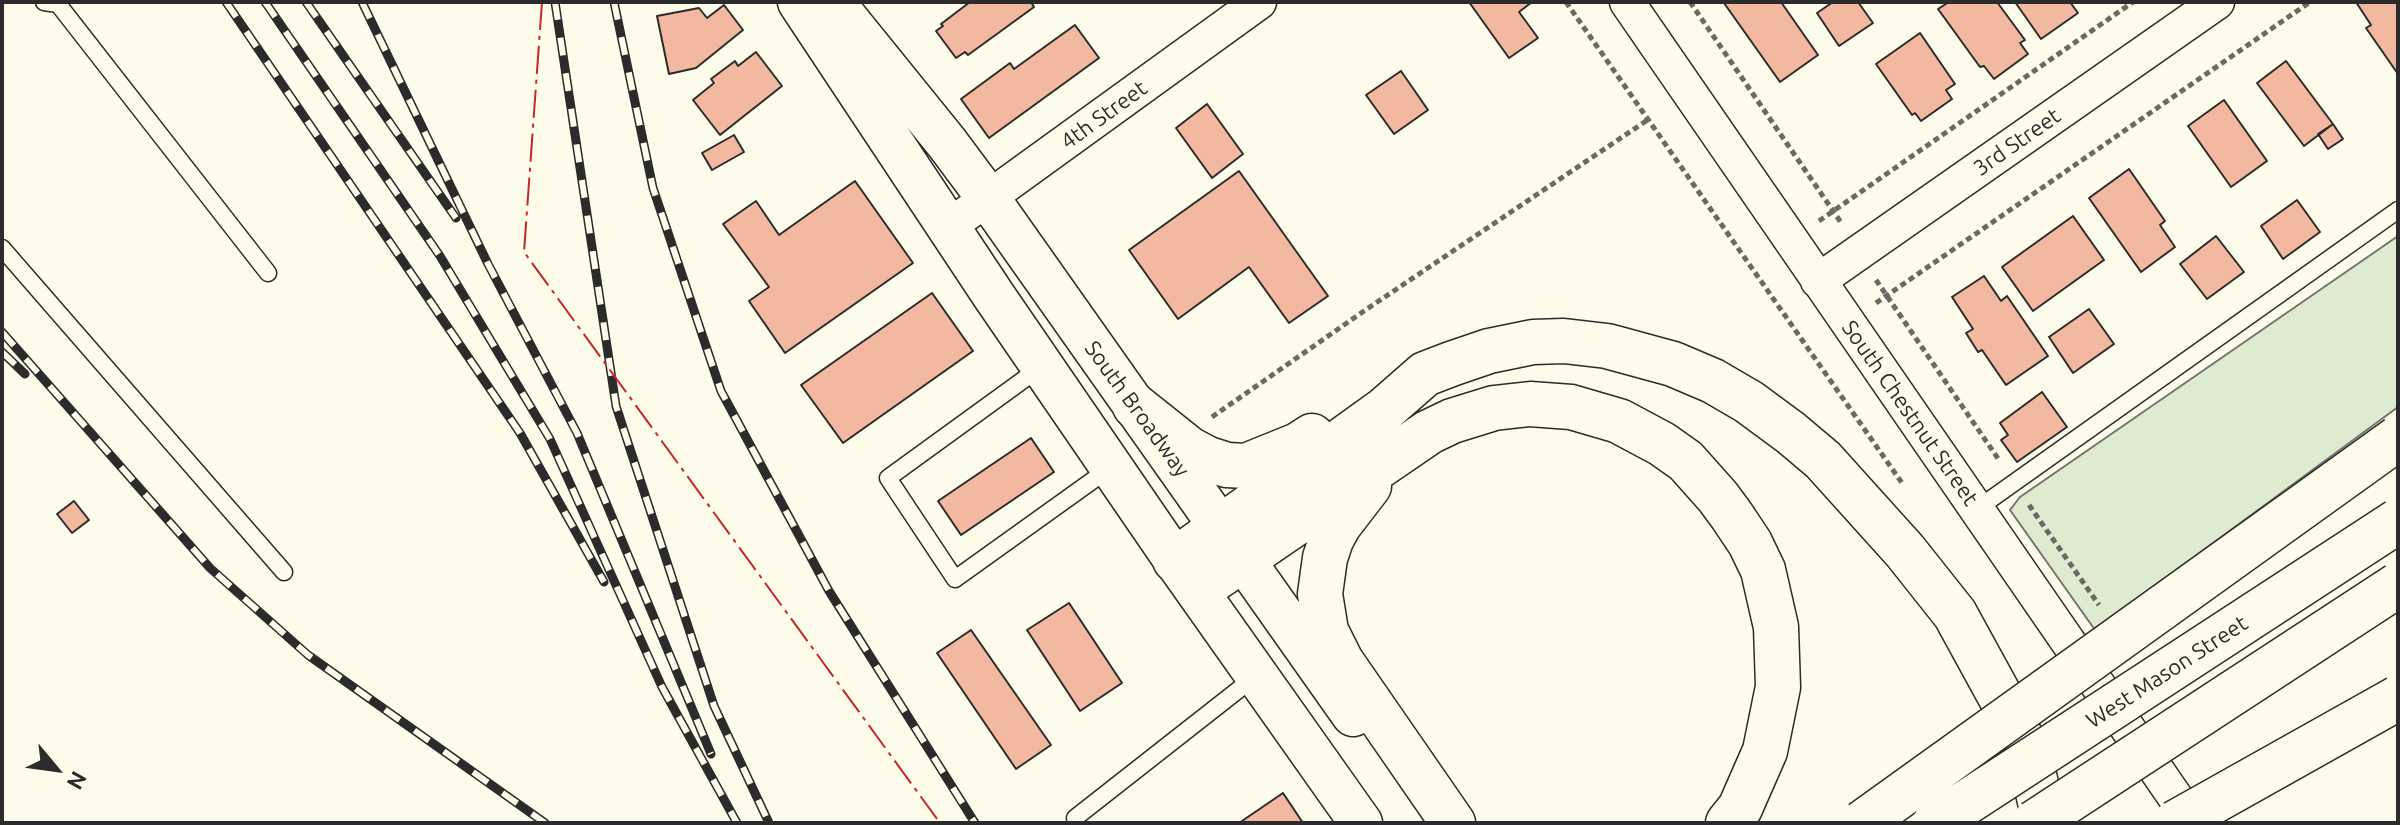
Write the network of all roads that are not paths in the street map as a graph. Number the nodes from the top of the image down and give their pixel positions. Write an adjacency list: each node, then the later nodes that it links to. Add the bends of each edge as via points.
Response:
1 (44, 2): 11 (lane, via 58,4)
2 (799, 2): 9 (street)
3 (833, 2): 7 (street, South Broadway)
4 (1259, 2): 7 (street, 4th Street)
5 (1627, 2): 12 (street, South Chestnut Street)
6 (2217, 2): 12 (street, 3rd Street)
7 (988, 198): 9 (street, 4th Street); 15 (street, South Broadway)
8 (2398, 210): 19 (lane)
9 (948, 227): 13 (street)
10 (2, 248): 22 (lane)
11 (268, 273)
12 (1818, 281): 19 (street, South Chestnut Street)
13 (1043, 366): 18 (street); 18 (lane, via 888,478 955,579)
14 (1425, 374): 15 (main road, via 1383,388 1298,445 1246,466 1208,459); 21 (main road); 35 (main road, via 1489,351 1564,341 1673,364 1749,402 1823,460 1955,614 2030,758)
15 (1135, 406): 21 (street, South Broadway)
16 (1429, 432): 21 (main road); 30 (main road, via 1364,492 1339,525 1325,558 1320,594 1326,631 1341,661); 31 (main road, via 1494,408 1571,407 1641,431 1686,461 1718,497 1763,570 1776,627 1778,687 1765,751)
17 (2398, 438): 32 (main road, bridge)
18 (1112, 466): 23 (street)
19 (1977, 509): 37 (street, South Chestnut Street)
20 (2398, 521): 33 (main road, West Mason Street, bridge)
21 (1232, 543): 23 (main road); 29 (street, South Broadway)
22 (284, 572)
23 (1186, 575): 25 (street)
24 (2398, 585): 34 (main road, bridge)
25 (1257, 675): 27 (lane); 28 (street)
26 (2398, 698): 36 (main road, bridge)
27 (1075, 818)
28 (1361, 823)
29 (1431, 823)
30 (1453, 823)
31 (1728, 823)
32 (1862, 823)
33 (1935, 823)
34 (2034, 823)
35 (2045, 823)
36 (2175, 823)
37 (2193, 823)

